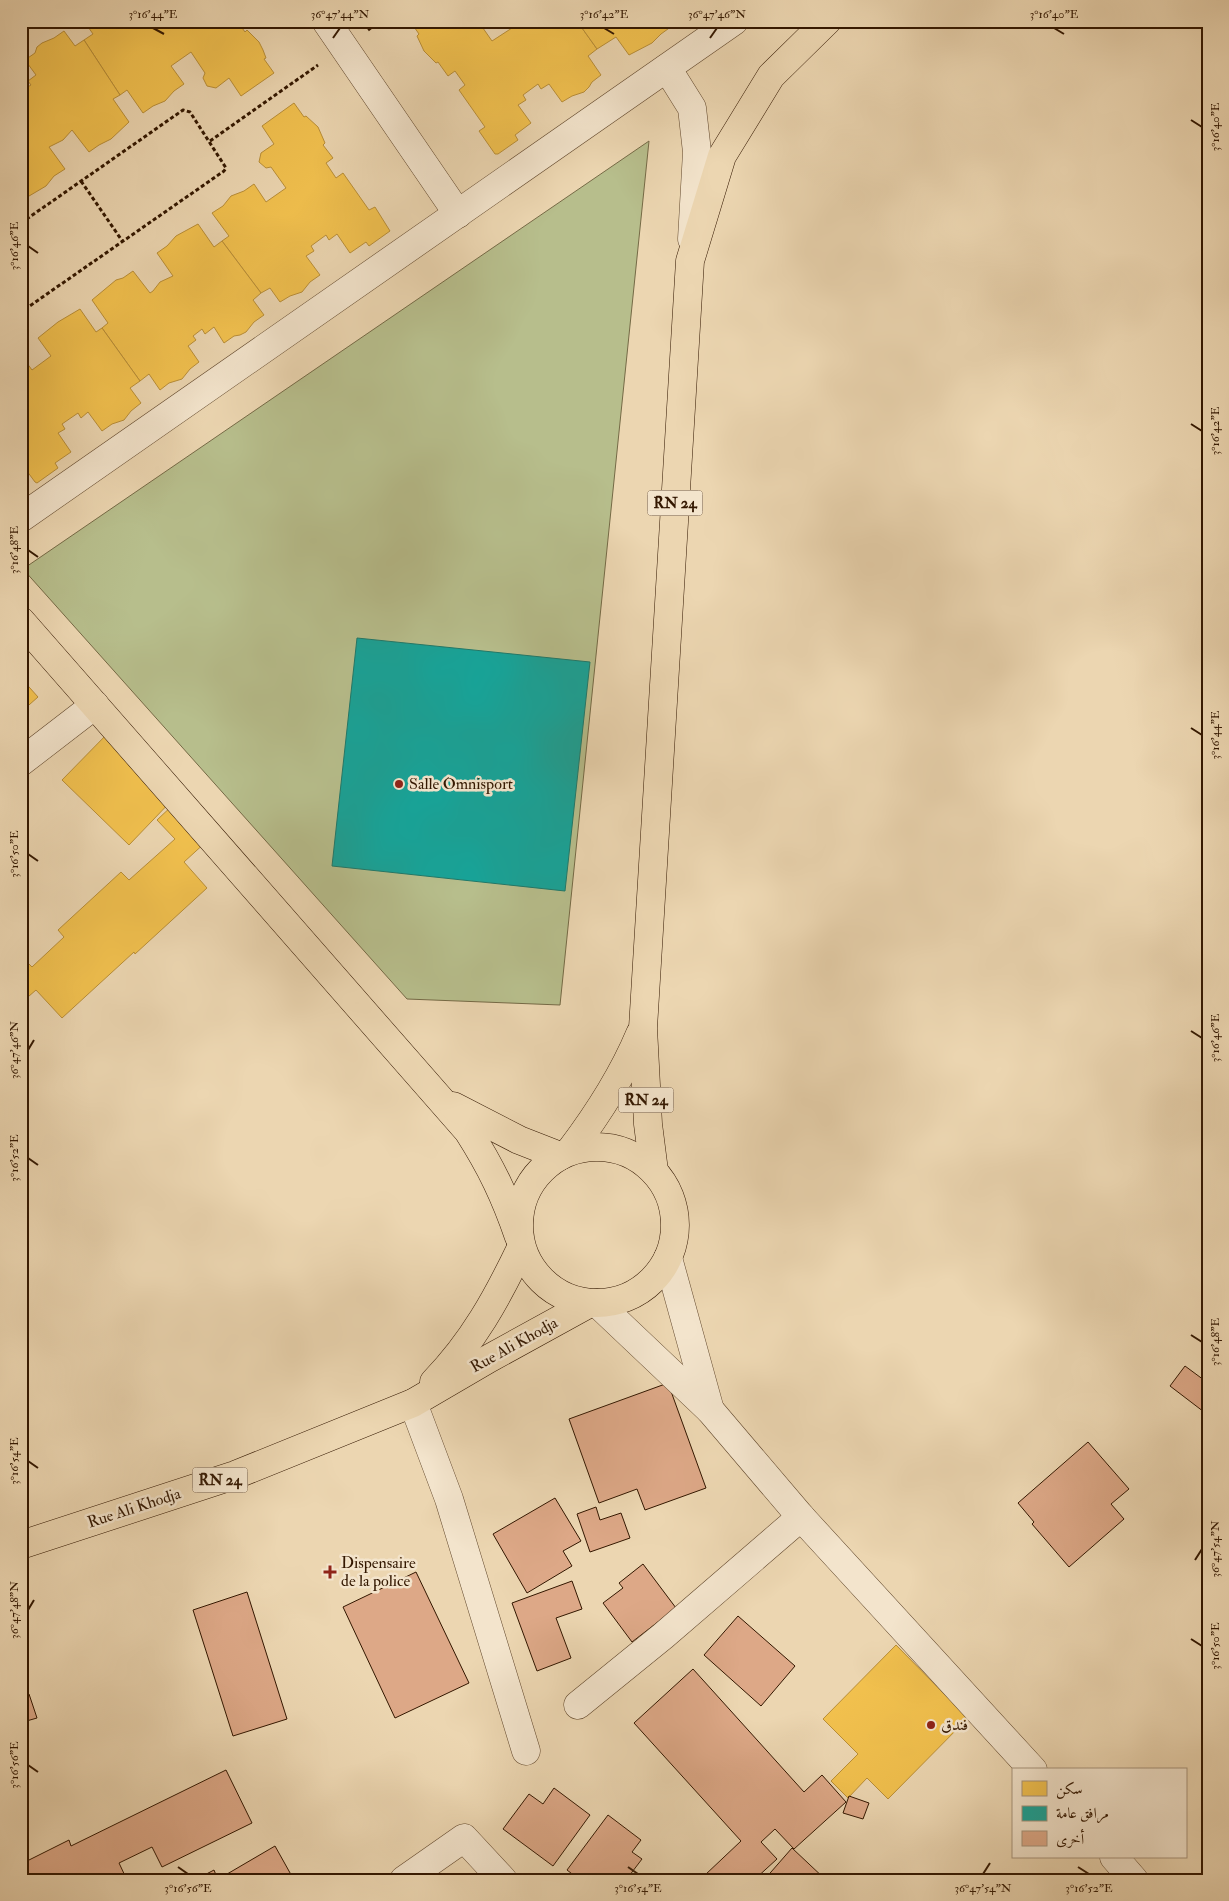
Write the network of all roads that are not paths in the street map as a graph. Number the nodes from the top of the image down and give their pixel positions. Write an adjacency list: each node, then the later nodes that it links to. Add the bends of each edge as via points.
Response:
1 (326, 21): 5 (street)
2 (734, 21): 4 (street)
3 (827, 21): 6 (main road, RN 24, via 771,76 722,156)
4 (667, 68): 5 (street); 6 (street, via 692,108 697,152)
5 (458, 214): 7 (street)
6 (690, 261): 11 (main road, RN 24)
7 (21, 518)
8 (21, 621): 9 (main road)
9 (95, 705): 10 (street); 12 (main road)
10 (21, 762)
11 (643, 1028): 13 (main road, RN 24, via 612,1092); 14 (main road, RN 24)
12 (443, 1101): 13 (main road, via 504,1133); 15 (main road, via 489,1164 506,1199)
13 (565, 1153): 14 (main road, via 592,1146 615,1148 636,1156); 15 (main road, via 541,1170 527,1190 519,1213)
14 (654, 1171): 16 (main road, via 667,1190 674,1212 674,1235)
15 (520, 1242): 17 (main road, via 529,1265 540,1280 563,1295); 18 (main road, Rue Ali Khodja / RN 24, via 501,1291 476,1333)
16 (668, 1258): 17 (main road, via 656,1276 639,1291 619,1300); 19 (street)
17 (593, 1303): 18 (main road, Rue Ali Khodja / RN 24); 19 (street)
18 (413, 1403): 21 (main road, Rue Ali Khodja / RN 24, via 235,1475); 23 (street, via 449,1499)
19 (710, 1410): 20 (street)
20 (801, 1517): 22 (street); 24 (street)
21 (21, 1545)
22 (578, 1705)
23 (526, 1751)
24 (1031, 1768)
25 (1115, 1858): 28 (street)
26 (404, 1880): 27 (street, via 464,1838)
27 (503, 1880)
28 (1134, 1880)

